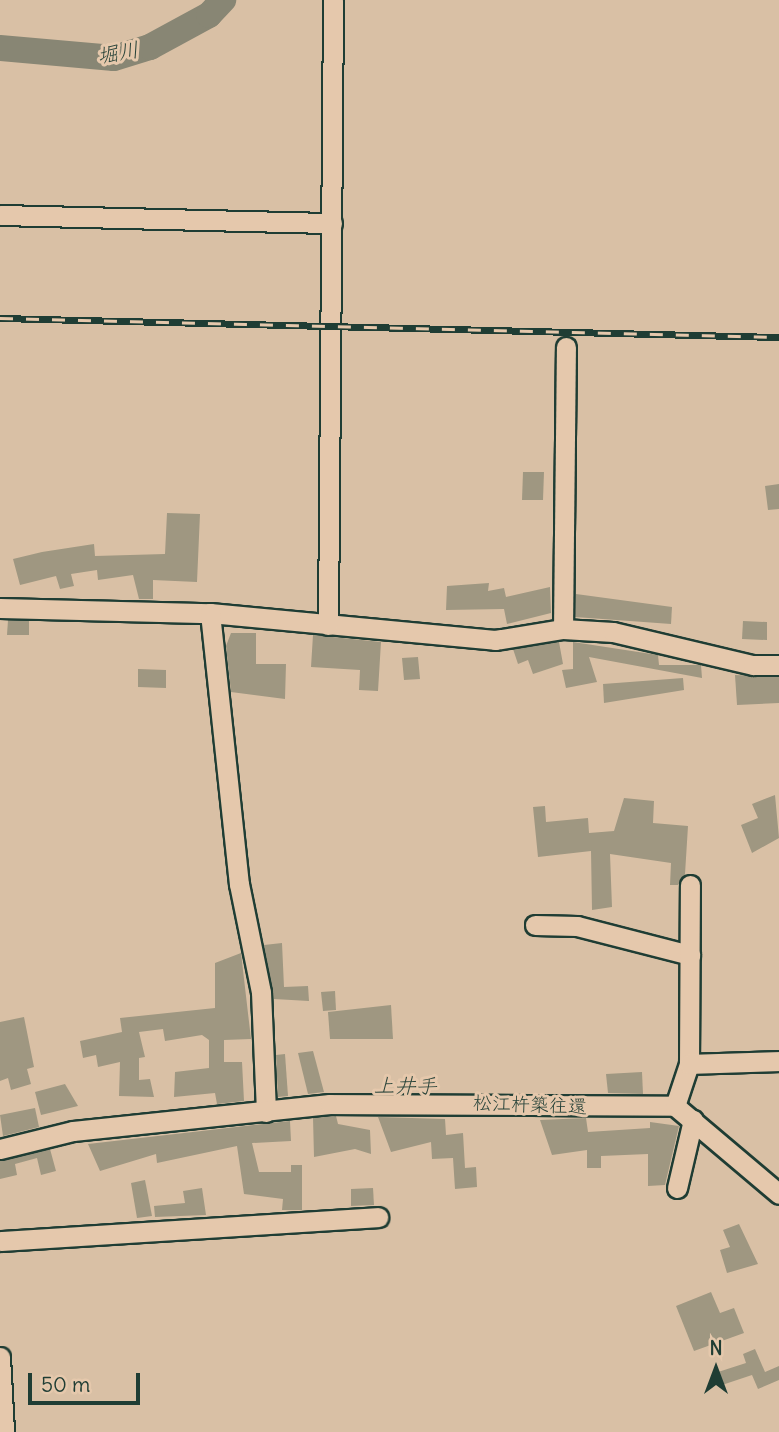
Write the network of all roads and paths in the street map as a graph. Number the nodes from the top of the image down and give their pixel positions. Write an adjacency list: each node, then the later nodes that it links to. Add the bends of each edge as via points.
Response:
1 (333, 0): 3 (street)
2 (0, 215): 3 (street)
3 (331, 223): 7 (street)
4 (566, 348): 8 (street)
5 (0, 608): 6 (street)
6 (210, 612): 7 (street); 16 (street, via 239,884 261,992)
7 (328, 625): 8 (street, via 495,640)
8 (563, 629): 9 (street, via 613,632 753,665)
9 (779, 665)
10 (690, 884): 12 (street)
11 (534, 925): 12 (street, via 577,926)
12 (690, 955): 14 (street)
13 (779, 1061): 14 (street)
14 (689, 1064): 15 (street)
15 (675, 1106): 16 (street, 松江杵築往還, via 370,1101); 17 (street)
16 (267, 1112): 18 (street, 松江杵築往還, via 74,1131)
17 (693, 1120): 19 (street); 20 (street)
18 (0, 1149)
19 (677, 1188)
20 (779, 1195)
21 (378, 1217): 22 (street)
22 (0, 1241)
23 (0, 1357): 24 (street)
24 (4, 1432)

